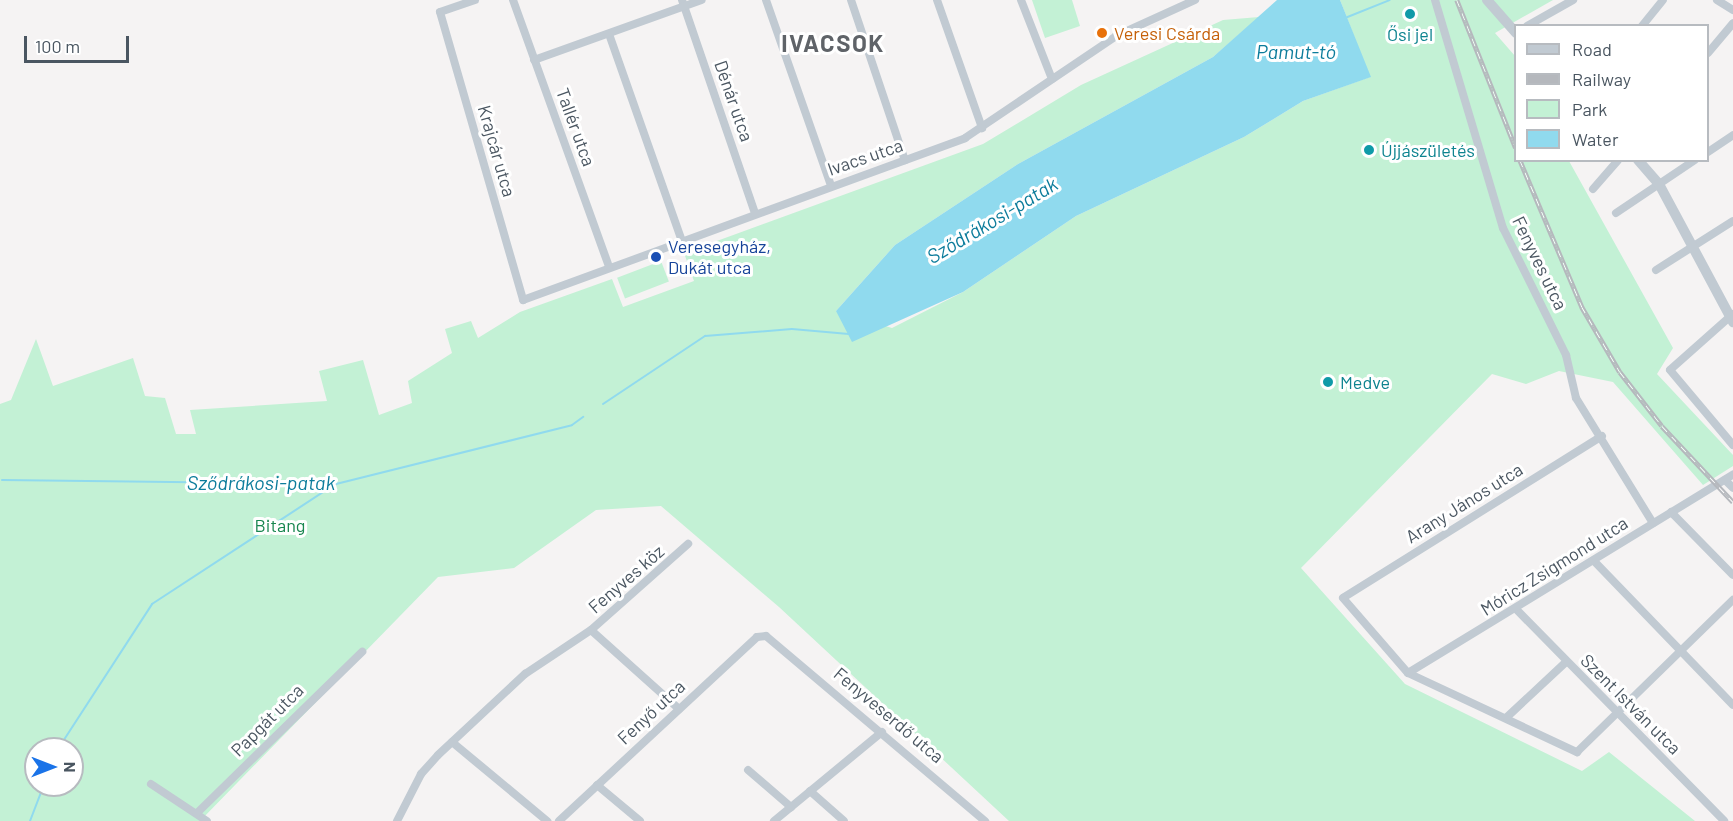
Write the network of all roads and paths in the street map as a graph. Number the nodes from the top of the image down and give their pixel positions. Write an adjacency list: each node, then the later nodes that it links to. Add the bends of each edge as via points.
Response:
1 (475, 0): 43 (street, Krajcár utca, via 440,12)
2 (513, 0): 24 (street, Tallér utca)
3 (702, 0): 15 (street)
4 (766, 0): 34 (street)
5 (851, 0): 29 (street)
6 (937, 0): 26 (street)
7 (1021, 0): 25 (street)
8 (1165, 0): 16 (street)
9 (1195, 0): 16 (street, Ivacs utca)
10 (1435, 0): 45 (street, Fenyves utca, via 1503,228 1556,332 1576,398)
11 (1487, 0): 21 (street)
12 (1572, 0): 18 (street)
13 (1663, 0): 19 (street)
14 (1717, 0): 17 (street)
15 (683, 3): 22 (street); 36 (street, Dénár utca)
16 (1170, 9): 25 (street, Ivacs utca, via 1116,36)
17 (1733, 10)
18 (1530, 24)
19 (1644, 24)
20 (1733, 24): 23 (street)
21 (1514, 32)
22 (609, 34): 24 (street); 39 (street)
23 (1709, 51)
24 (534, 60): 41 (street, Tallér utca)
25 (1052, 79): 26 (street, Ivacs utca)
26 (982, 128): 29 (street, Ivacs utca)
27 (1733, 135): 28 (street)
28 (1709, 151)
29 (905, 160): 34 (street, Ivacs utca)
30 (1616, 162): 35 (street)
31 (1640, 162): 33 (street)
32 (1692, 162): 33 (street)
33 (1659, 184): 37 (street); 40 (street)
34 (831, 186): 36 (street, Ivacs utca)
35 (1593, 189)
36 (755, 213): 39 (street, Ivacs utca)
37 (1616, 213)
38 (1733, 221): 40 (street)
39 (681, 239): 41 (street, Ivacs utca)
40 (1694, 246): 42 (street); 44 (street)
41 (609, 266): 43 (street, Ivacs utca)
42 (1656, 270)
43 (523, 300)
44 (1733, 317): 46 (street, via 1670,370)
45 (1602, 436): 50 (street, Fenyves utca); 61 (street, Arany János utca, via 1343,598)
46 (1733, 445)
47 (1725, 480): 48 (street); 49 (street, Móricz Zsigmond utca)
48 (1733, 488)
49 (1671, 512): 50 (street, Móricz Zsigmond utca); 53 (street)
50 (1653, 523): 52 (street, Móricz Zsigmond utca)
51 (688, 544): 56 (street, Fenyves köz)
52 (1594, 561): 55 (street, Móricz Zsigmond utca); 59 (street)
53 (1733, 575)
54 (1733, 600): 59 (street)
55 (1516, 609): 60 (street, Szent István utca); 61 (street, Móricz Zsigmond utca)
56 (591, 630): 63 (street, Fenyves köz); 67 (street, via 525,674)
57 (770, 637): 63 (street, Fenyő utca, via 757,637); 66 (street, Fenyveserdő utca)
58 (362, 652): 73 (street, Papgát utca)
59 (1680, 652): 62 (street); 64 (street)
60 (1566, 662): 64 (street, Szent István utca); 65 (street)
61 (1408, 673): 65 (street)
62 (1733, 705)
63 (680, 709): 70 (street, Fenyő utca)
64 (1617, 712): 65 (street, via 1577,752); 82 (street, Szent István utca)
65 (1507, 717)
66 (882, 732): 71 (street); 81 (street, Fenyveserdő utca)
67 (453, 742): 75 (street, via 421,774); 76 (street)
68 (748, 770): 72 (street)
69 (151, 784): 73 (street)
70 (597, 785): 77 (street, Fenyő utca); 78 (street)
71 (810, 791): 72 (street); 80 (street)
72 (791, 807): 79 (street)
73 (197, 813): 74 (street)
74 (207, 821)
75 (397, 821)
76 (547, 821)
77 (559, 821)
78 (640, 821)
79 (774, 821)
80 (844, 821)
81 (985, 821)
82 (1724, 821)

